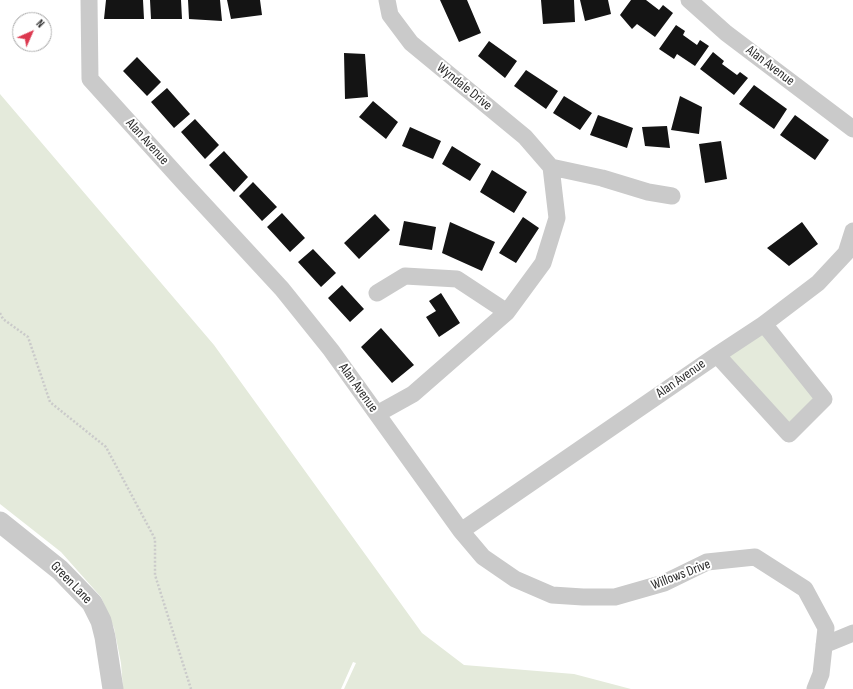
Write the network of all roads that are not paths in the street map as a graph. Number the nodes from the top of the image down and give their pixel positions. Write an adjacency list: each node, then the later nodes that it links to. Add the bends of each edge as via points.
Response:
1 (89, 0): 12 (street, Alan Avenue, via 90,79 282,289 331,350)
2 (387, 0): 5 (street, Wyndale Drive, via 390,15 411,43 525,137)
3 (689, 0): 4 (street, Alan Avenue, via 726,33)
4 (853, 130)
5 (551, 167): 6 (street); 9 (street, via 557,218 544,263)
6 (672, 196)
7 (853, 231): 10 (street, Alan Avenue, via 846,253 818,283)
8 (376, 294): 9 (street, via 405,276 457,280)
9 (507, 312): 12 (street, via 413,394)
10 (764, 324): 11 (street, Alan Avenue); 11 (street, Alan Avenue, via 824,399 789,434)
11 (717, 354): 14 (street, Alan Avenue)
12 (377, 414): 14 (street, Alan Avenue)
13 (0, 522): 17 (street, Green Lane, via 60,570 92,603 105,637)
14 (461, 531): 16 (street, Willows Drive, via 483,557 515,579 560,596 615,597 664,583 707,562 755,557 806,589 826,628)
15 (853, 633): 16 (street)
16 (824, 645): 18 (street, Willows Drive, via 821,674)
17 (113, 689)
18 (815, 689)

